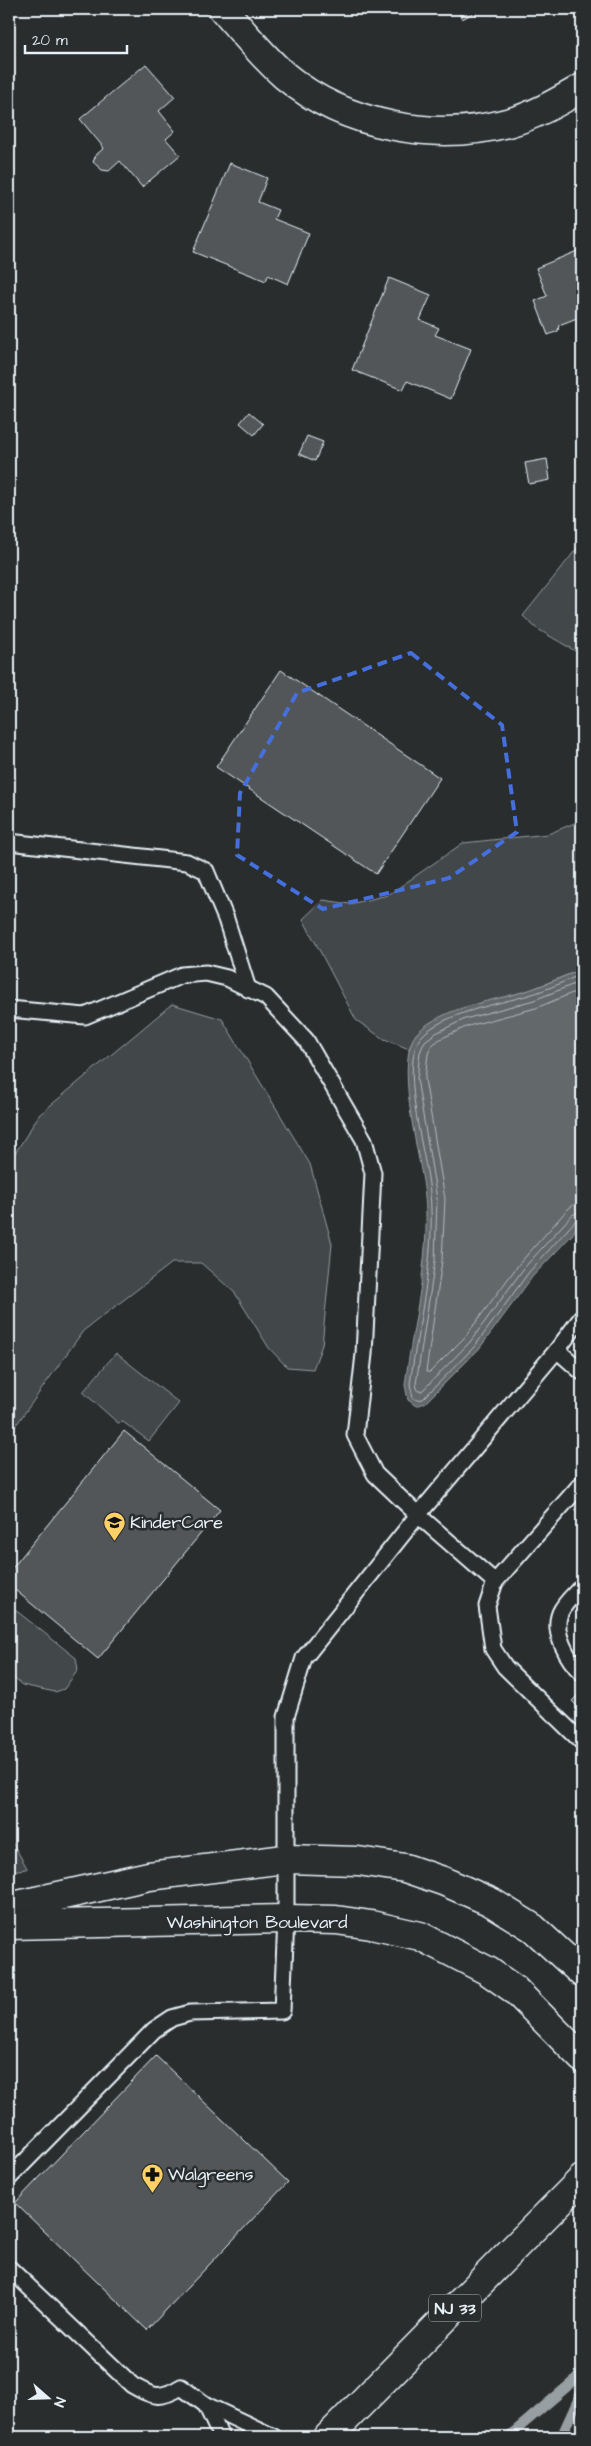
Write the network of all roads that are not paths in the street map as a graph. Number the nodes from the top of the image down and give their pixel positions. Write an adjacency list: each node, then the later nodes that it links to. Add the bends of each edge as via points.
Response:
1 (223, 9): 2 (street, via 256,49 286,77 323,101 368,120 415,130 463,130 510,122 551,106)
2 (582, 88)
3 (9, 842): 4 (lane, via 187,862 206,871 226,919)
4 (248, 989): 5 (lane, via 227,978 206,973 182,975 85,1016); 10 (lane, via 266,997 306,1040 364,1140 372,1173 364,1354 355,1435 374,1474)
5 (9, 1009)
6 (582, 1317): 7 (lane)
7 (558, 1350): 8 (lane); 10 (lane)
8 (582, 1372)
9 (582, 1484): 11 (lane)
10 (418, 1516): 11 (lane); 15 (lane, via 304,1658 286,1717)
11 (495, 1582): 14 (lane, via 487,1606 493,1649 505,1667)
12 (582, 1586): 13 (lane, via 560,1613 558,1627 563,1644)
13 (582, 1673)
14 (582, 1742)
15 (286, 1859): 16 (street, via 149,1876); 17 (lane); 19 (street, via 358,1861 405,1868 443,1881 491,1902 533,1928)
16 (9, 1907)
17 (286, 1919): 18 (street, Washington Boulevard); 20 (street, Washington Boulevard, via 336,1920 420,1936 488,1971 515,1990); 21 (lane, via 282,2011 190,2013 172,2018 154,2030)
18 (9, 1924)
19 (582, 1973)
20 (582, 2058)
21 (9, 2178)
22 (582, 2179): 27 (street, NJ 33)
23 (9, 2268): 24 (lane, via 132,2385 147,2394 166,2396 181,2387)
24 (206, 2405): 25 (lane); 26 (lane)
25 (221, 2437)
26 (274, 2437)
27 (328, 2437)

